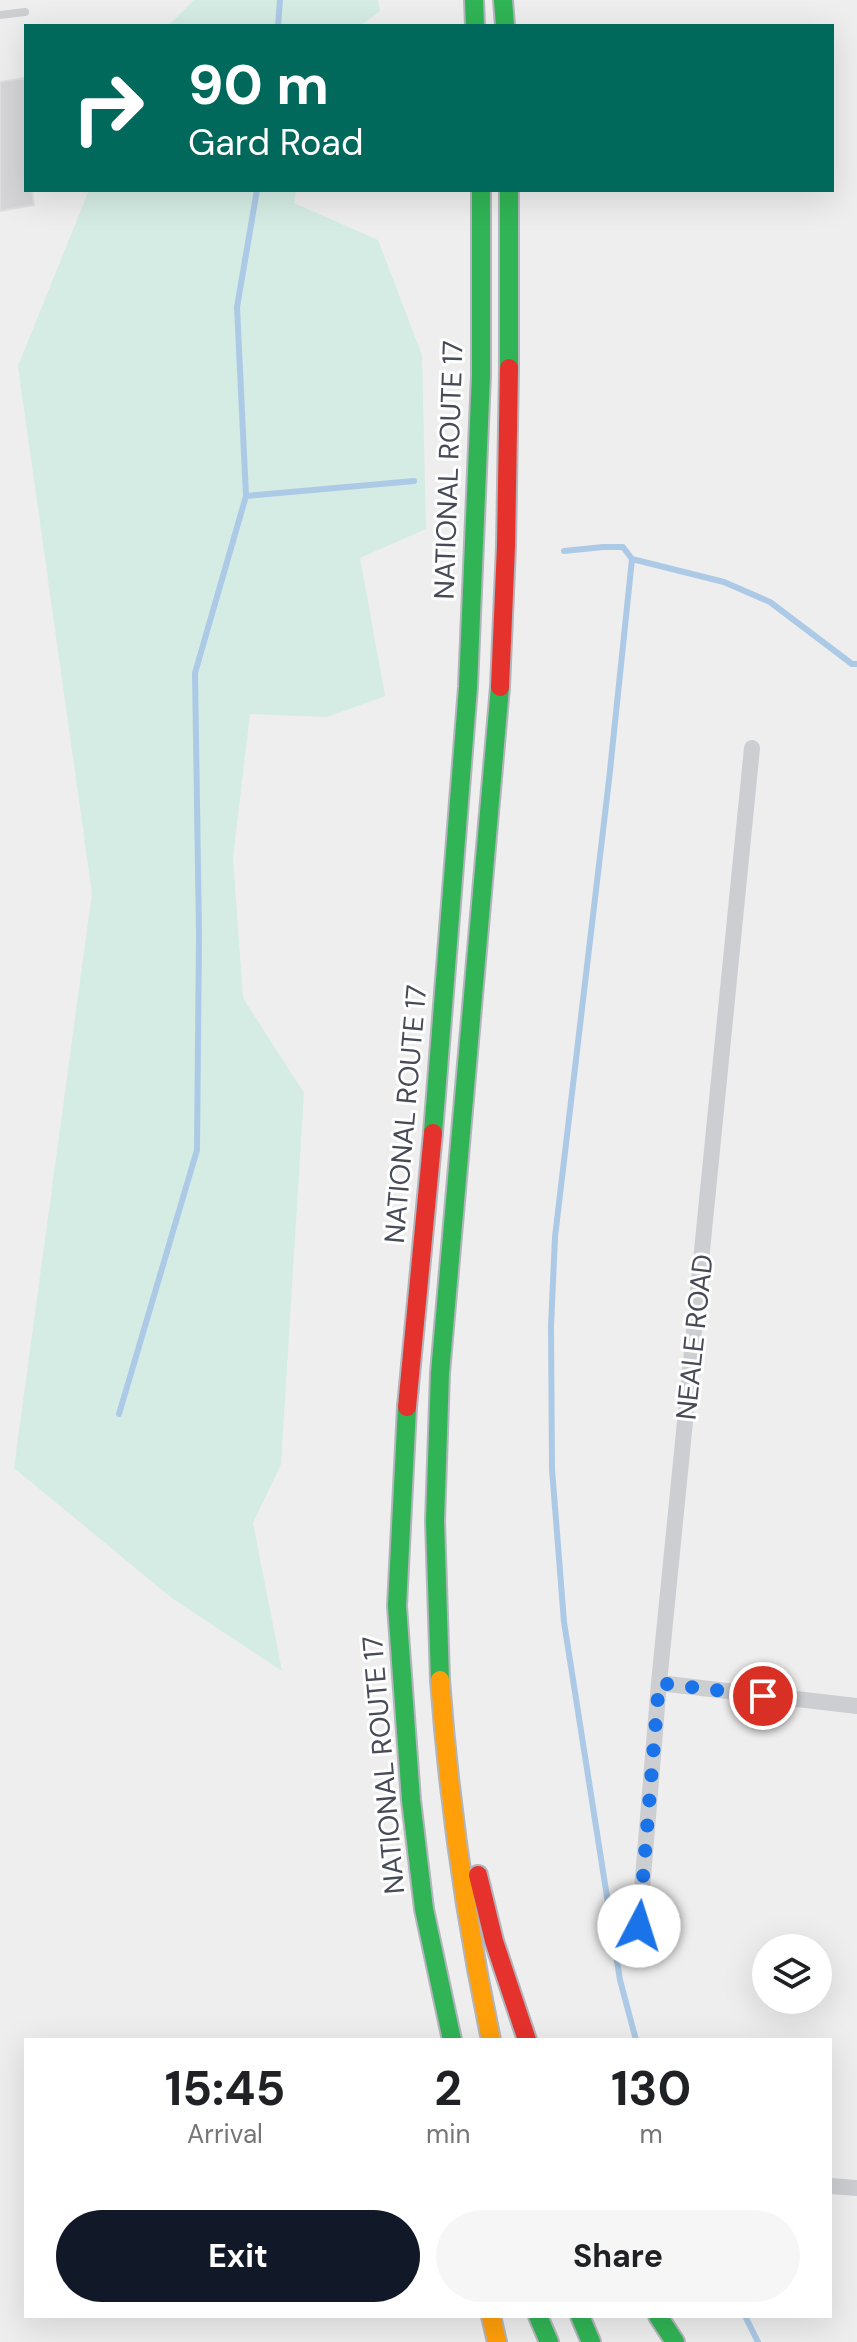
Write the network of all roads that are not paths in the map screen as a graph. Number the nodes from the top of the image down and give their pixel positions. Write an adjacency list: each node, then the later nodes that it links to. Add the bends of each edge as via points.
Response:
1 (474, 0): 5 (highway)
2 (503, 0): 6 (highway)
3 (25, 12): 4 (lane)
4 (0, 15)
5 (475, 24)
6 (505, 24)
7 (481, 192): 10 (highway, NATIONAL ROUTE 17, via 481,375 468,687 407,1406)
8 (509, 192): 13 (highway, via 509,431 495,755 437,1448 436,1570)
9 (752, 748): 11 (street, NEALE ROAD)
10 (397, 1606): 15 (highway, via 390,1681 391,1771); 16 (highway, NATIONAL ROUTE 17, via 424,1909)
11 (659, 1683): 12 (street); 14 (street, NEALE ROAD)
12 (857, 1706)
13 (447, 1757): 17 (highway, via 461,1886); 18 (highway, via 494,1941)
14 (639, 1926)
15 (412, 1941)
16 (452, 2038)
17 (491, 2038)
18 (526, 2038)
19 (832, 2186): 20 (street)
20 (857, 2188)
21 (491, 2318): 25 (highway)
22 (539, 2318): 26 (highway)
23 (581, 2318): 27 (highway)
24 (659, 2318): 28 (highway)
25 (497, 2342)
26 (549, 2342)
27 (591, 2342)
28 (675, 2342)

